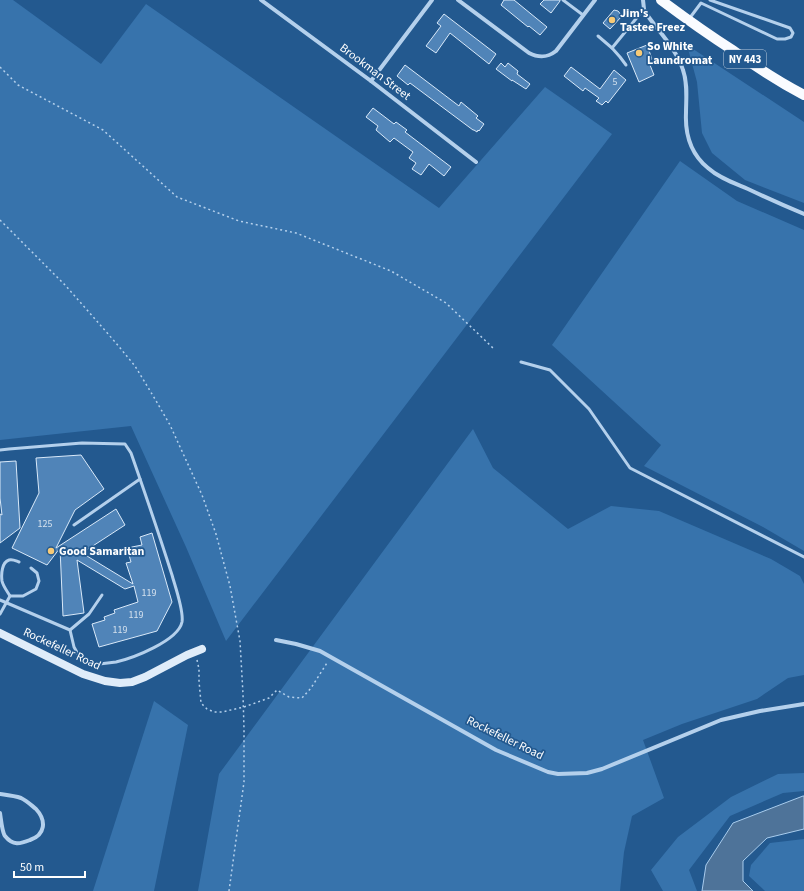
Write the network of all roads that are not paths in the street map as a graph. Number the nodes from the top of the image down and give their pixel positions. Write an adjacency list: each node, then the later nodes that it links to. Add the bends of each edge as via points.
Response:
1 (261, 0): 9 (street, Brookman Street)
2 (432, 0): 16 (street)
3 (458, 0): 11 (street, via 538,57 553,53)
4 (563, 0): 11 (lane)
5 (595, 0): 11 (street)
6 (643, 0): 10 (street)
7 (661, 0): 12 (main road, NY 443)
8 (710, 0): 12 (lane, via 790,28 793,33 791,37 777,40 701,3)
9 (267, 2): 16 (street, Brookman Street)
10 (644, 8): 14 (lane); 19 (street, via 675,52 684,71 687,134 700,160 723,178)
11 (583, 15)
12 (688, 21): 17 (main road, NY 443, via 759,69)
13 (598, 36): 14 (lane)
14 (612, 48): 15 (lane)
15 (626, 65)
16 (371, 81): 18 (street, Brookman Street)
17 (804, 95)
18 (476, 162)
19 (804, 214)
20 (520, 362): 24 (lane, via 550,370 589,409 630,468)
21 (0, 450): 22 (lane, via 82,443 125,444)
22 (140, 479): 23 (lane); 32 (lane, via 178,594 182,623 172,637 149,650 116,662 92,665 79,656)
23 (74, 525)
24 (804, 557)
25 (19, 562): 28 (lane, via 8,561 2,572 2,581)
26 (31, 568): 28 (lane, via 37,573 39,581 36,589 23,596)
27 (102, 595): 32 (lane, via 89,614)
28 (10, 596): 30 (lane)
29 (0, 600): 30 (lane)
30 (6, 602): 31 (lane); 32 (lane)
31 (0, 614)
32 (70, 630)
33 (0, 633): 35 (street, Rockefeller Road, via 83,674 120,683 145,677)
34 (276, 640): 36 (street, Rockefeller Road, via 320,651 496,750 558,774 587,773 602,769 721,720)
35 (199, 650)
36 (804, 704)
37 (0, 794): 38 (street, via 21,798 30,804 43,821 42,830 36,838 20,844 13,843 4,834)
38 (0, 813)

